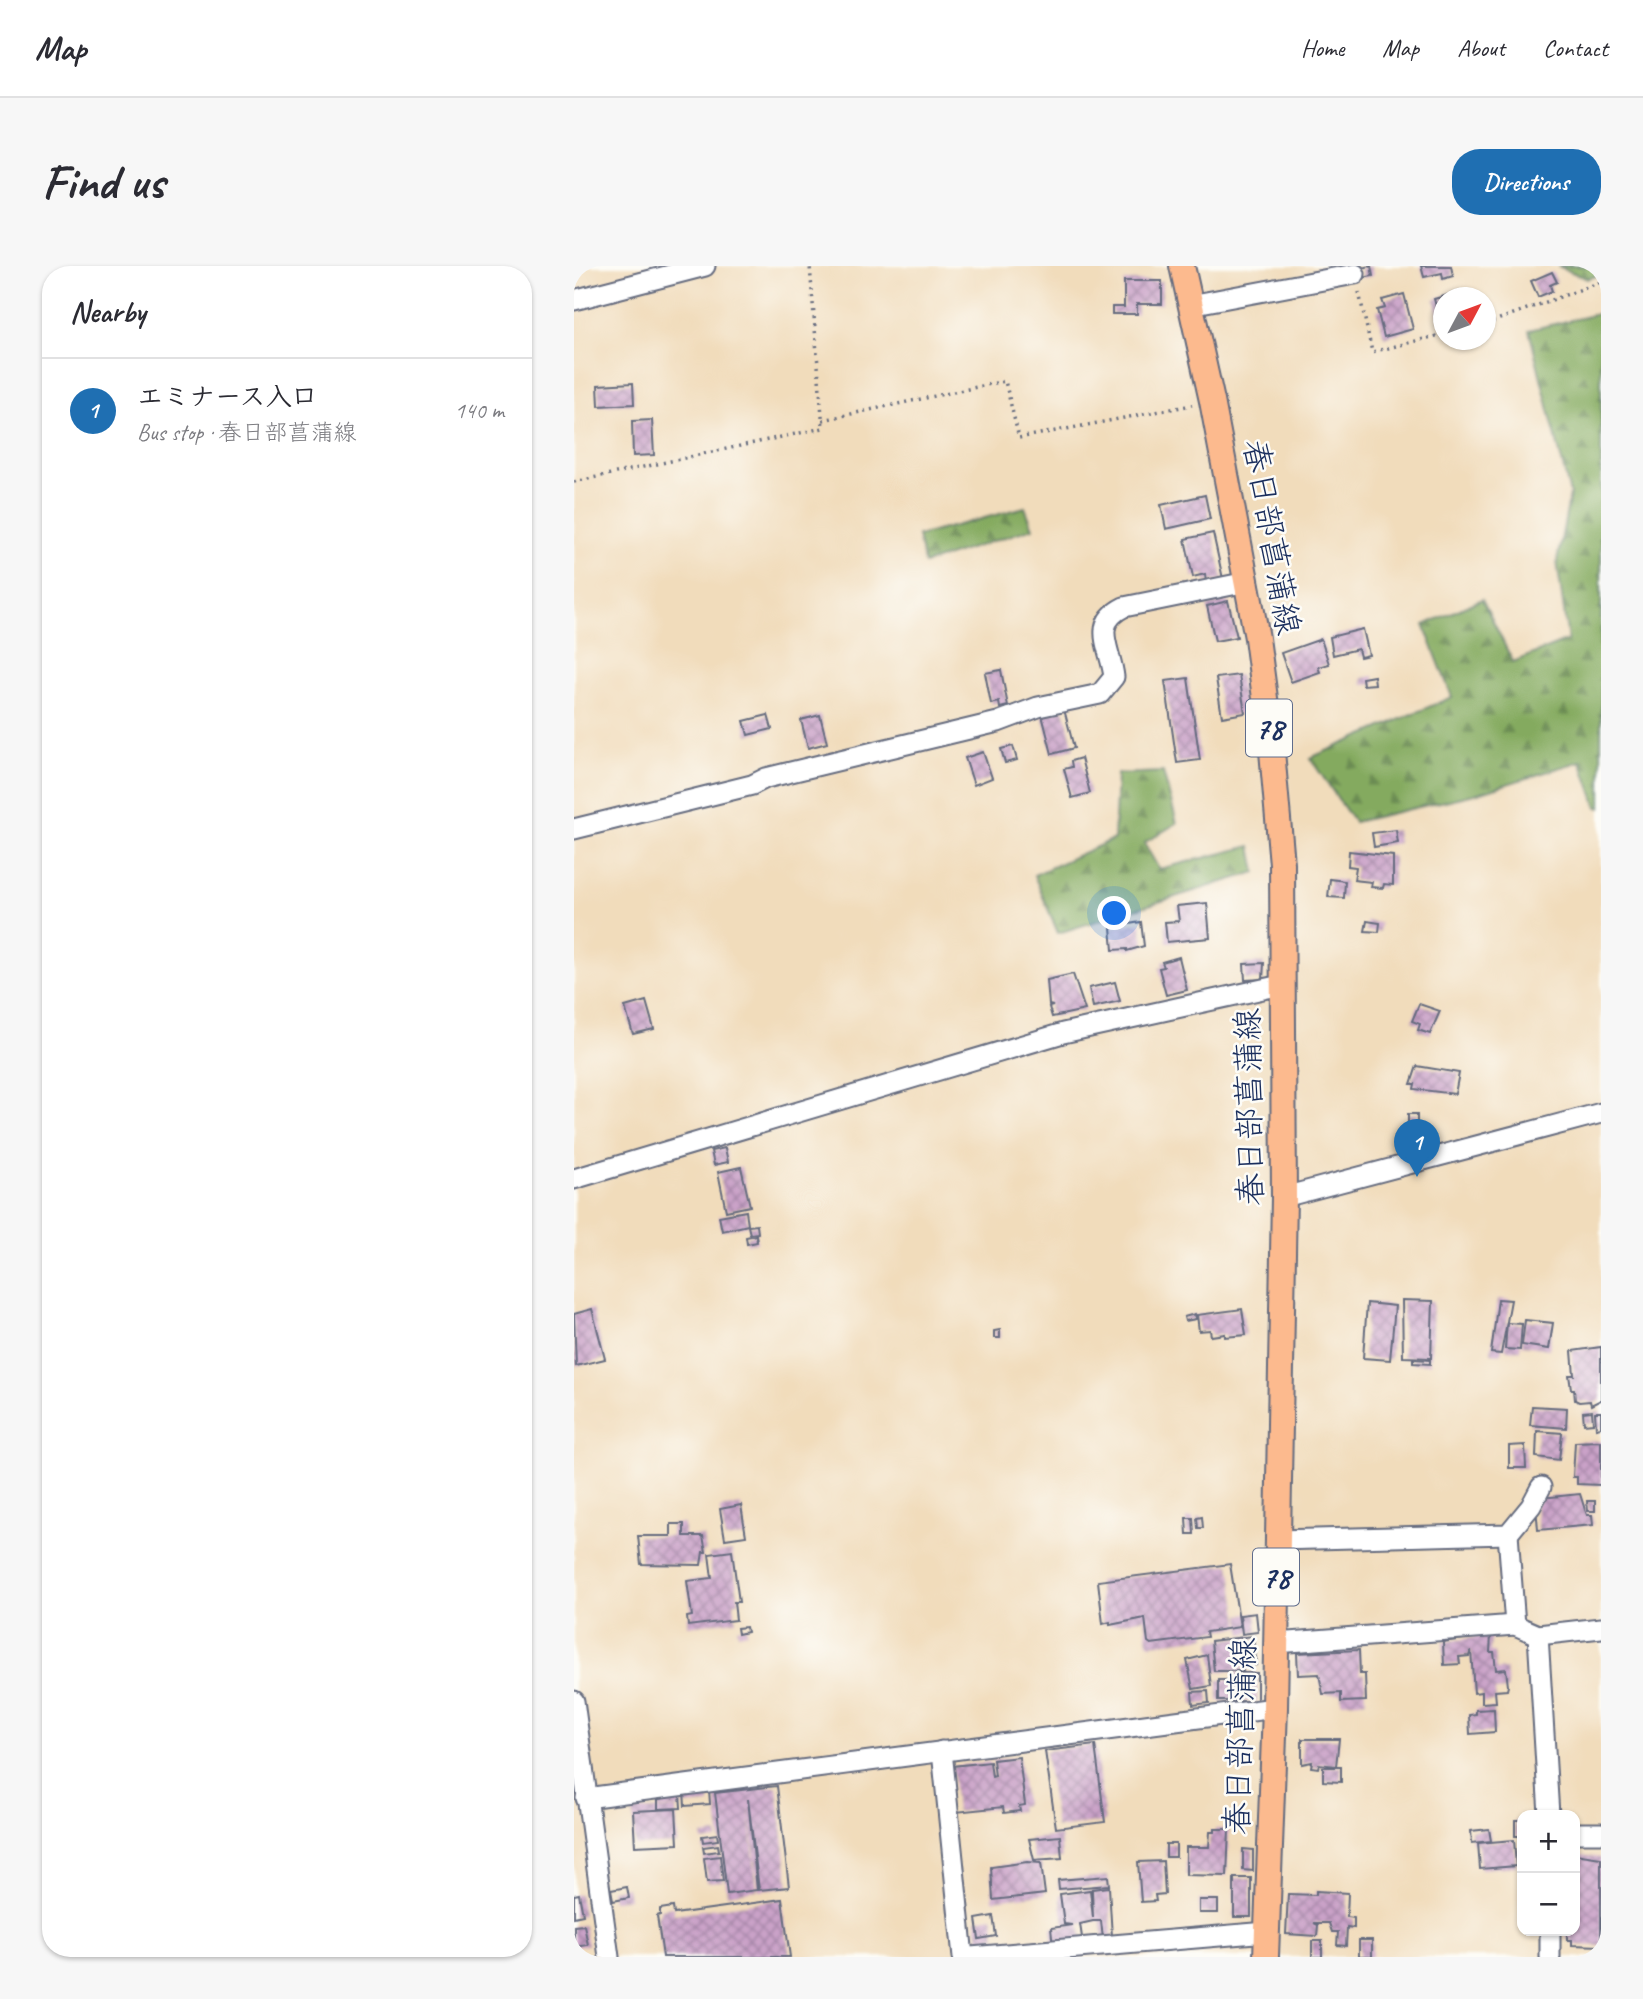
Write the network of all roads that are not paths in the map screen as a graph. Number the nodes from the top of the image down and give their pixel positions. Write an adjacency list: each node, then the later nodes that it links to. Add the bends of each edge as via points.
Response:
1 (705, 266): 4 (street)
2 (1182, 266): 5 (main road, 春日部菖蒲線 / 78)
3 (1355, 274): 5 (street)
4 (574, 300)
5 (1190, 304): 6 (main road, 春日部菖蒲線 / 78)
6 (1247, 582): 7 (street, via 1115,612 1104,628 1114,677 1100,694); 8 (main road, 春日部菖蒲線 / 78, via 1282,864)
7 (574, 829)
8 (1281, 985): 10 (street, via 1063,1033); 11 (main road, 春日部菖蒲線 / 78)
9 (1601, 1113): 11 (street)
10 (574, 1179)
11 (1284, 1197): 14 (main road, 春日部菖蒲線 / 78)
12 (1541, 1487): 13 (street)
13 (1508, 1534): 14 (street); 15 (street)
14 (1277, 1540): 18 (main road, 春日部菖蒲線 / 78)
15 (1515, 1625): 17 (street); 18 (street)
16 (1601, 1628): 17 (street)
17 (1538, 1635): 24 (street)
18 (1276, 1643): 20 (main road, 春日部菖蒲線 / 78)
19 (574, 1701): 21 (street)
20 (1275, 1708): 22 (street); 27 (main road, 春日部菖蒲線 / 78)
21 (576, 1731): 23 (street)
22 (942, 1751): 23 (street); 30 (street)
23 (586, 1798): 29 (street)
24 (1549, 1810)
25 (1580, 1833): 26 (street)
26 (1601, 1833)
27 (1267, 1932): 31 (street); 32 (main road, 春日部菖蒲線 / 78)
28 (1550, 1936): 33 (street)
29 (609, 1957)
30 (963, 1957)
31 (971, 1957)
32 (1266, 1957)
33 (1550, 1957)

